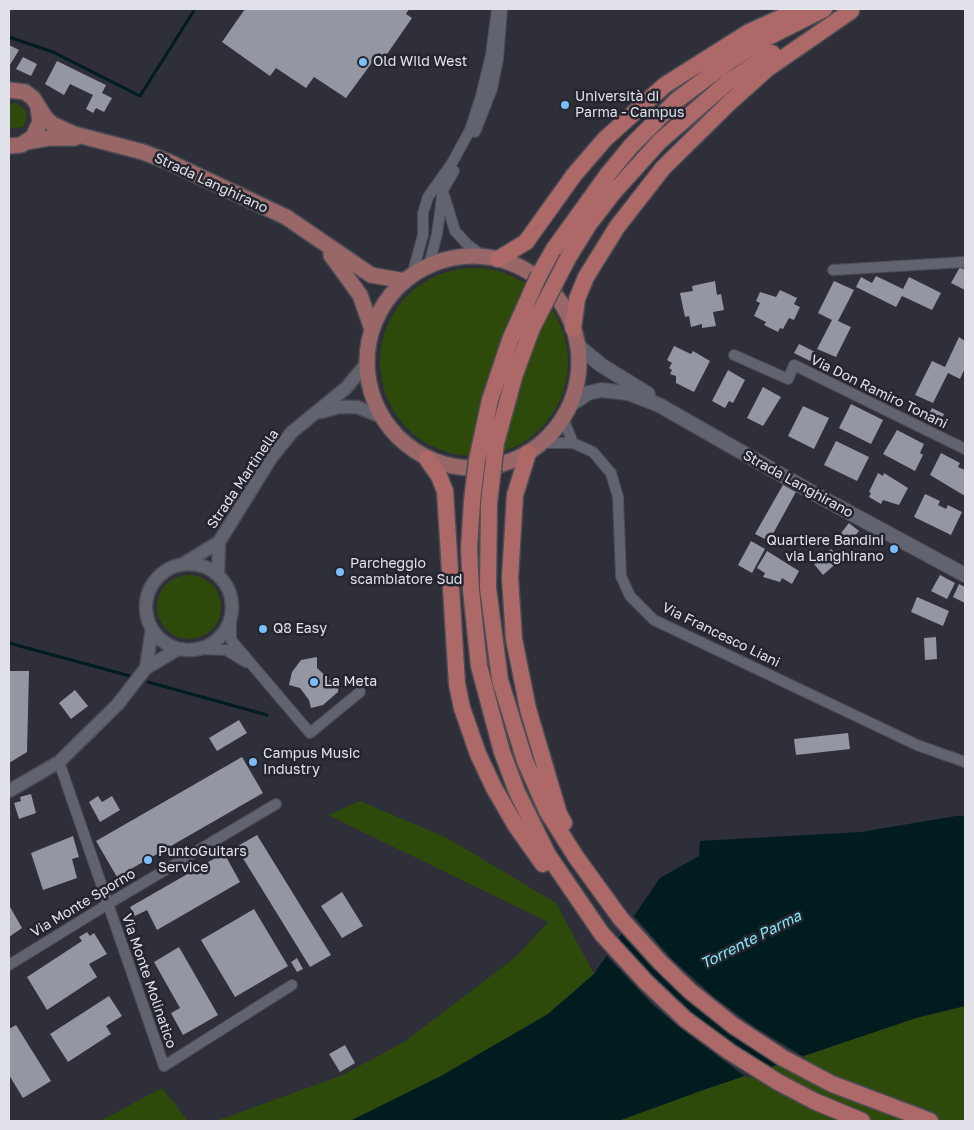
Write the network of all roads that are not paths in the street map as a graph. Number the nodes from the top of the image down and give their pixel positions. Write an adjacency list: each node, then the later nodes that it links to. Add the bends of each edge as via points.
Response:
1 (800, 9): 12 (highway, via 749,32 665,85 580,168 526,242)
2 (824, 9): 11 (highway, via 768,37 677,100 608,174)
3 (853, 10): 11 (highway, via 788,43 728,82 681,120); 17 (highway, via 767,69 663,168 617,227 586,277 577,299)
4 (502, 11): 9 (street, via 498,59 483,115); 16 (street, via 482,96 470,130 428,197 423,213 423,235)
5 (11, 88): 6 (main road, Strada Langhirano, via 25,92)
6 (38, 106): 7 (main road, Strada Langhirano, via 52,124); 8 (main road, Strada Langhirano, via 38,130)
7 (100, 141): 8 (main road, Strada Langhirano, via 61,137); 10 (main road, Strada Langhirano, via 168,162 286,217)
8 (15, 146)
9 (443, 190): 12 (street, via 455,231 467,244); 14 (street, via 438,234)
10 (316, 237): 16 (main road, Strada Langhirano, via 371,275); 18 (main road, Strada Langhirano, via 360,295)
11 (561, 253): 46 (highway, bridge, via 515,374 496,443 489,503 488,588 500,680 525,761 547,811); 48 (highway, bridge, via 540,275 510,340 490,400 477,460 469,549 479,666 502,752 533,827)
12 (491, 258): 14 (main road, Strada Langhirano, via 456,257); 17 (main road, Strada Langhirano, via 523,269 544,284 557,297)
13 (965, 262): 15 (street)
14 (429, 265): 16 (main road, Strada Langhirano)
15 (833, 270)
16 (408, 278): 18 (main road, Strada Langhirano, via 385,303)
17 (573, 328): 19 (main road, Strada Langhirano)
18 (372, 329): 21 (main road, Strada Langhirano)
19 (577, 345): 22 (main road, Strada Langhirano); 23 (main road, Strada Langhirano, via 578,376)
20 (734, 355): 28 (street, Via Don Ramiro Tonani, via 788,379 794,365)
21 (366, 364): 24 (street, Strada Martinella, via 346,388); 25 (main road, Strada Langhirano, via 368,383)
22 (659, 405): 23 (main road, Strada Langhirano, via 628,393 601,390 588,393); 34 (main road, Strada Langhirano)
23 (566, 412): 26 (main road, Strada Langhirano); 27 (street)
24 (316, 414): 25 (street, Strada Martinella, via 339,407 357,407); 31 (street, Strada Martinella, via 292,432 271,458)
25 (382, 417): 30 (main road, Strada Langhirano, via 404,443)
26 (542, 443): 27 (street, Via Francesco Liani); 29 (main road, Strada Langhirano)
27 (574, 443): 43 (street, Via Francesco Liani, via 593,452 611,473 618,498 621,576 630,596 654,620 917,745)
28 (965, 449)
29 (528, 453): 30 (main road, Strada Langhirano, via 504,464 478,469 452,467); 46 (highway, via 515,495 510,578 514,639 528,709 559,814)
30 (427, 459): 48 (highway, via 445,492 457,684 466,718 494,788 516,826 566,896)
31 (219, 542): 32 (street, Strada Martinella); 33 (street, Strada Martinella)
32 (183, 564): 33 (street, via 202,566); 36 (street, Strada Martinella, via 159,577 151,589 147,616)
33 (218, 575): 35 (street, via 230,594)
34 (965, 575)
35 (231, 617): 38 (street, via 220,638); 39 (street, via 231,640)
36 (152, 629): 37 (street); 40 (street, Strada Martinella)
37 (178, 649): 38 (street); 40 (street, Strada Martinella)
38 (199, 649): 39 (street, via 226,650)
39 (252, 665): 41 (street, via 310,733)
40 (146, 668): 42 (street, Strada Martinella, via 118,704)
41 (360, 692)
42 (59, 762): 44 (street, Strada Martinella); 47 (street, Via Monte Molinatico)
43 (965, 762)
44 (9, 791)
45 (276, 804): 47 (street, Via Monte Sporno)
46 (608, 902): 52 (highway, via 669,972 734,1026 807,1071 879,1103)
47 (108, 904): 49 (street, Via Monte Sporno); 50 (street, Via Monte Molinatico, via 164,1066)
48 (584, 910): 51 (highway, via 602,934 666,1002 719,1045 795,1092)
49 (9, 966)
50 (292, 985)
51 (862, 1121)
52 (930, 1121)

